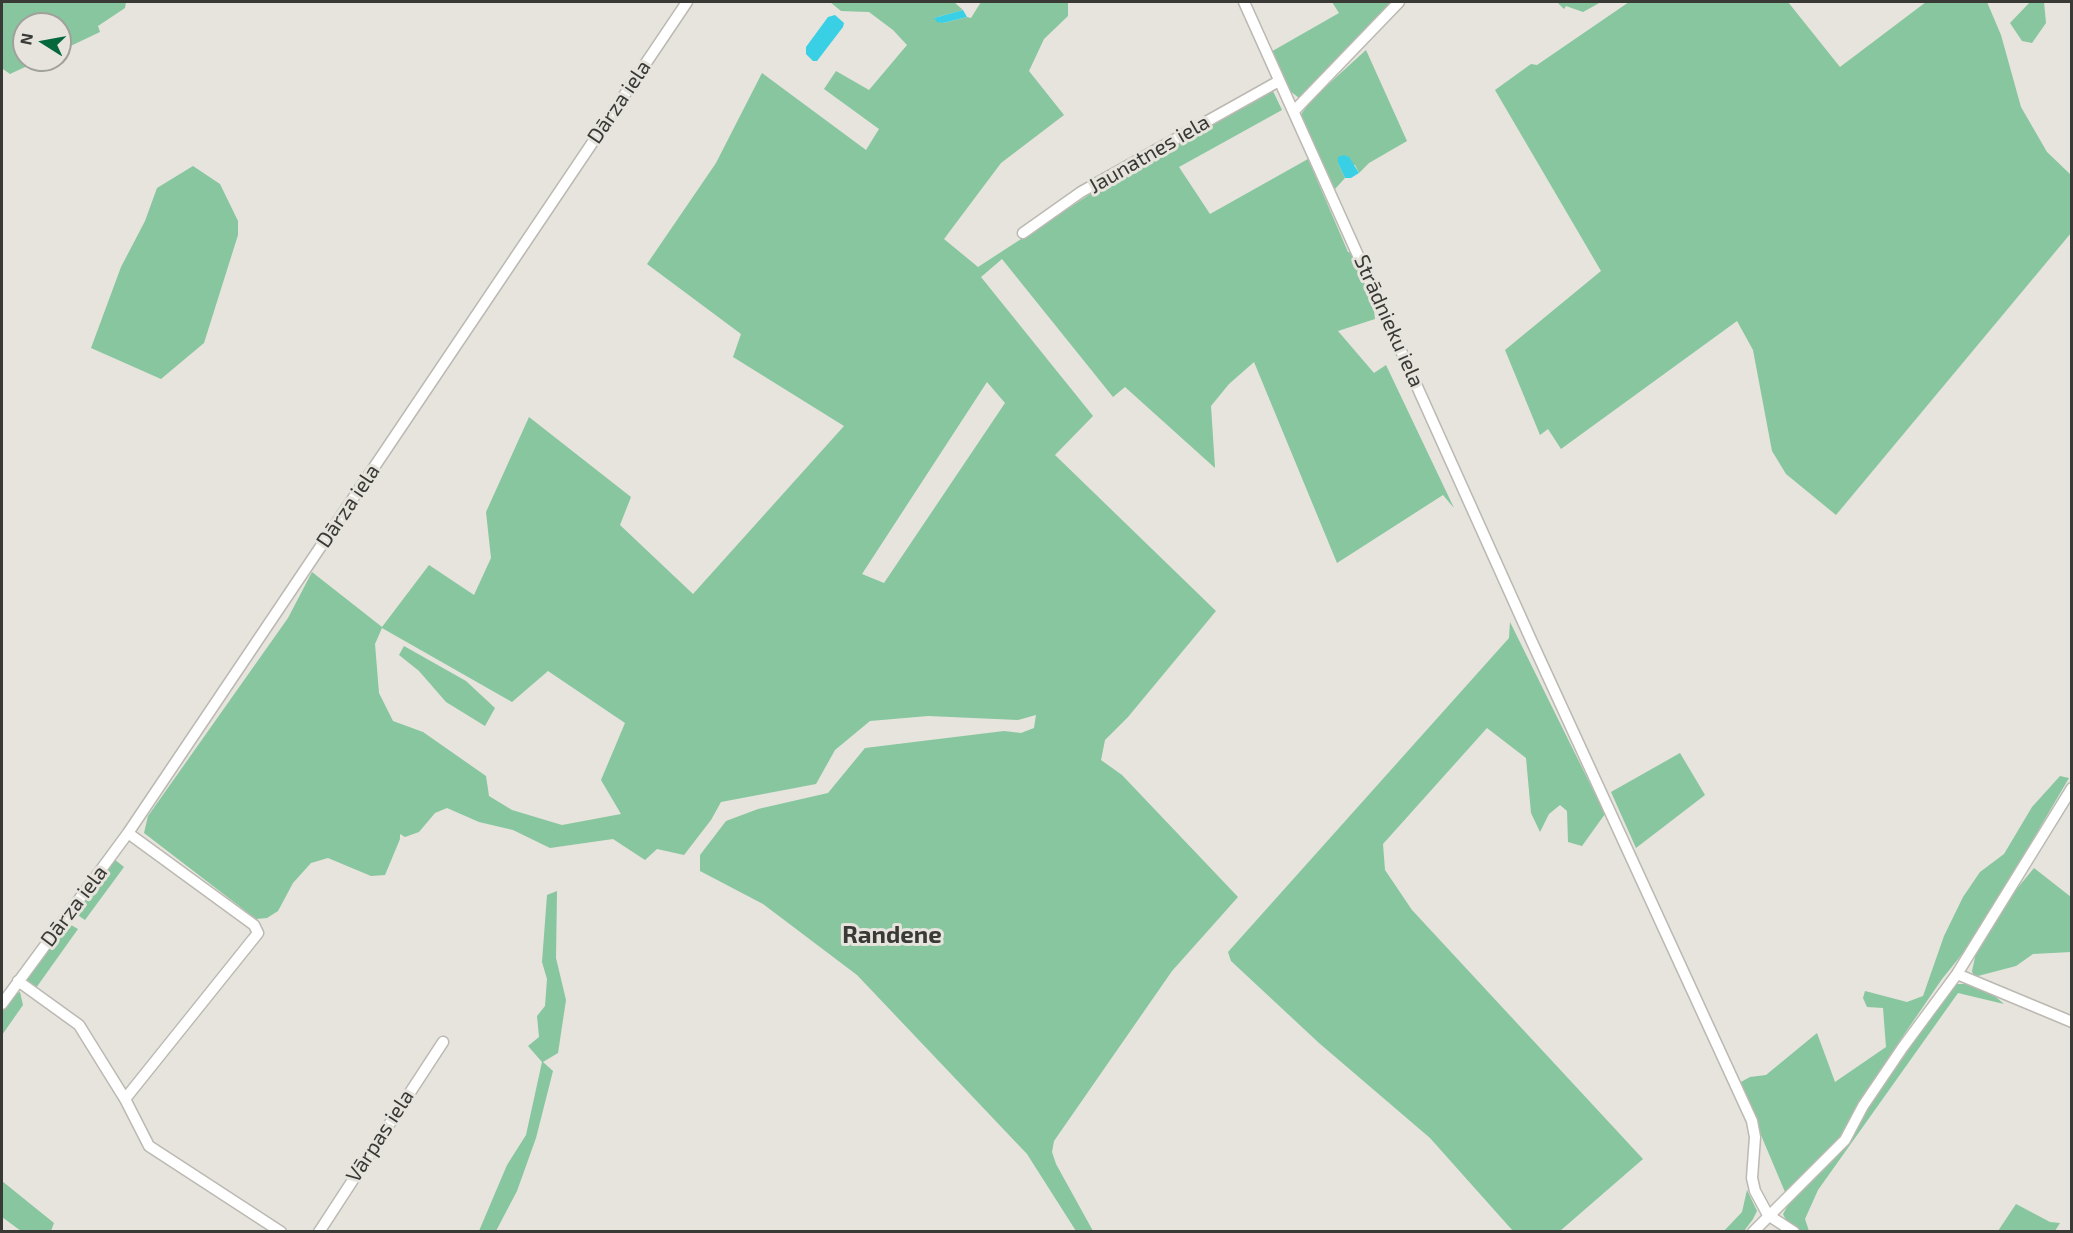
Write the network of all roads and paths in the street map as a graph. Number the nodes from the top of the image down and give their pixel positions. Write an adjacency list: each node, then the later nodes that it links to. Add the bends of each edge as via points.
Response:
1 (687, 2): 8 (street, Dārza iela)
2 (1244, 2): 4 (street, Strādnieku iela)
3 (1399, 2): 5 (street)
4 (1279, 81): 5 (street, Strādnieku iela); 6 (street, Jaunatnes iela, via 1081,192)
5 (1294, 111): 15 (street, Strādnieku iela, via 1752,1121 1752,1178)
6 (1023, 233)
7 (2072, 788): 9 (street)
8 (128, 833): 10 (street, Dārza iela); 14 (street, via 254,925 258,933)
9 (1957, 974): 12 (street); 15 (street, via 1902,1047 1845,1140)
10 (18, 981): 11 (street, Dārza iela); 14 (street, via 79,1025)
11 (2, 1004)
12 (2072, 1022)
13 (443, 1042): 17 (street, Vārpas iela)
14 (125, 1099): 16 (street, via 149,1146)
15 (1768, 1215): 18 (street); 19 (street)
16 (281, 1232)
17 (320, 1232)
18 (1753, 1232)
19 (1794, 1232)

